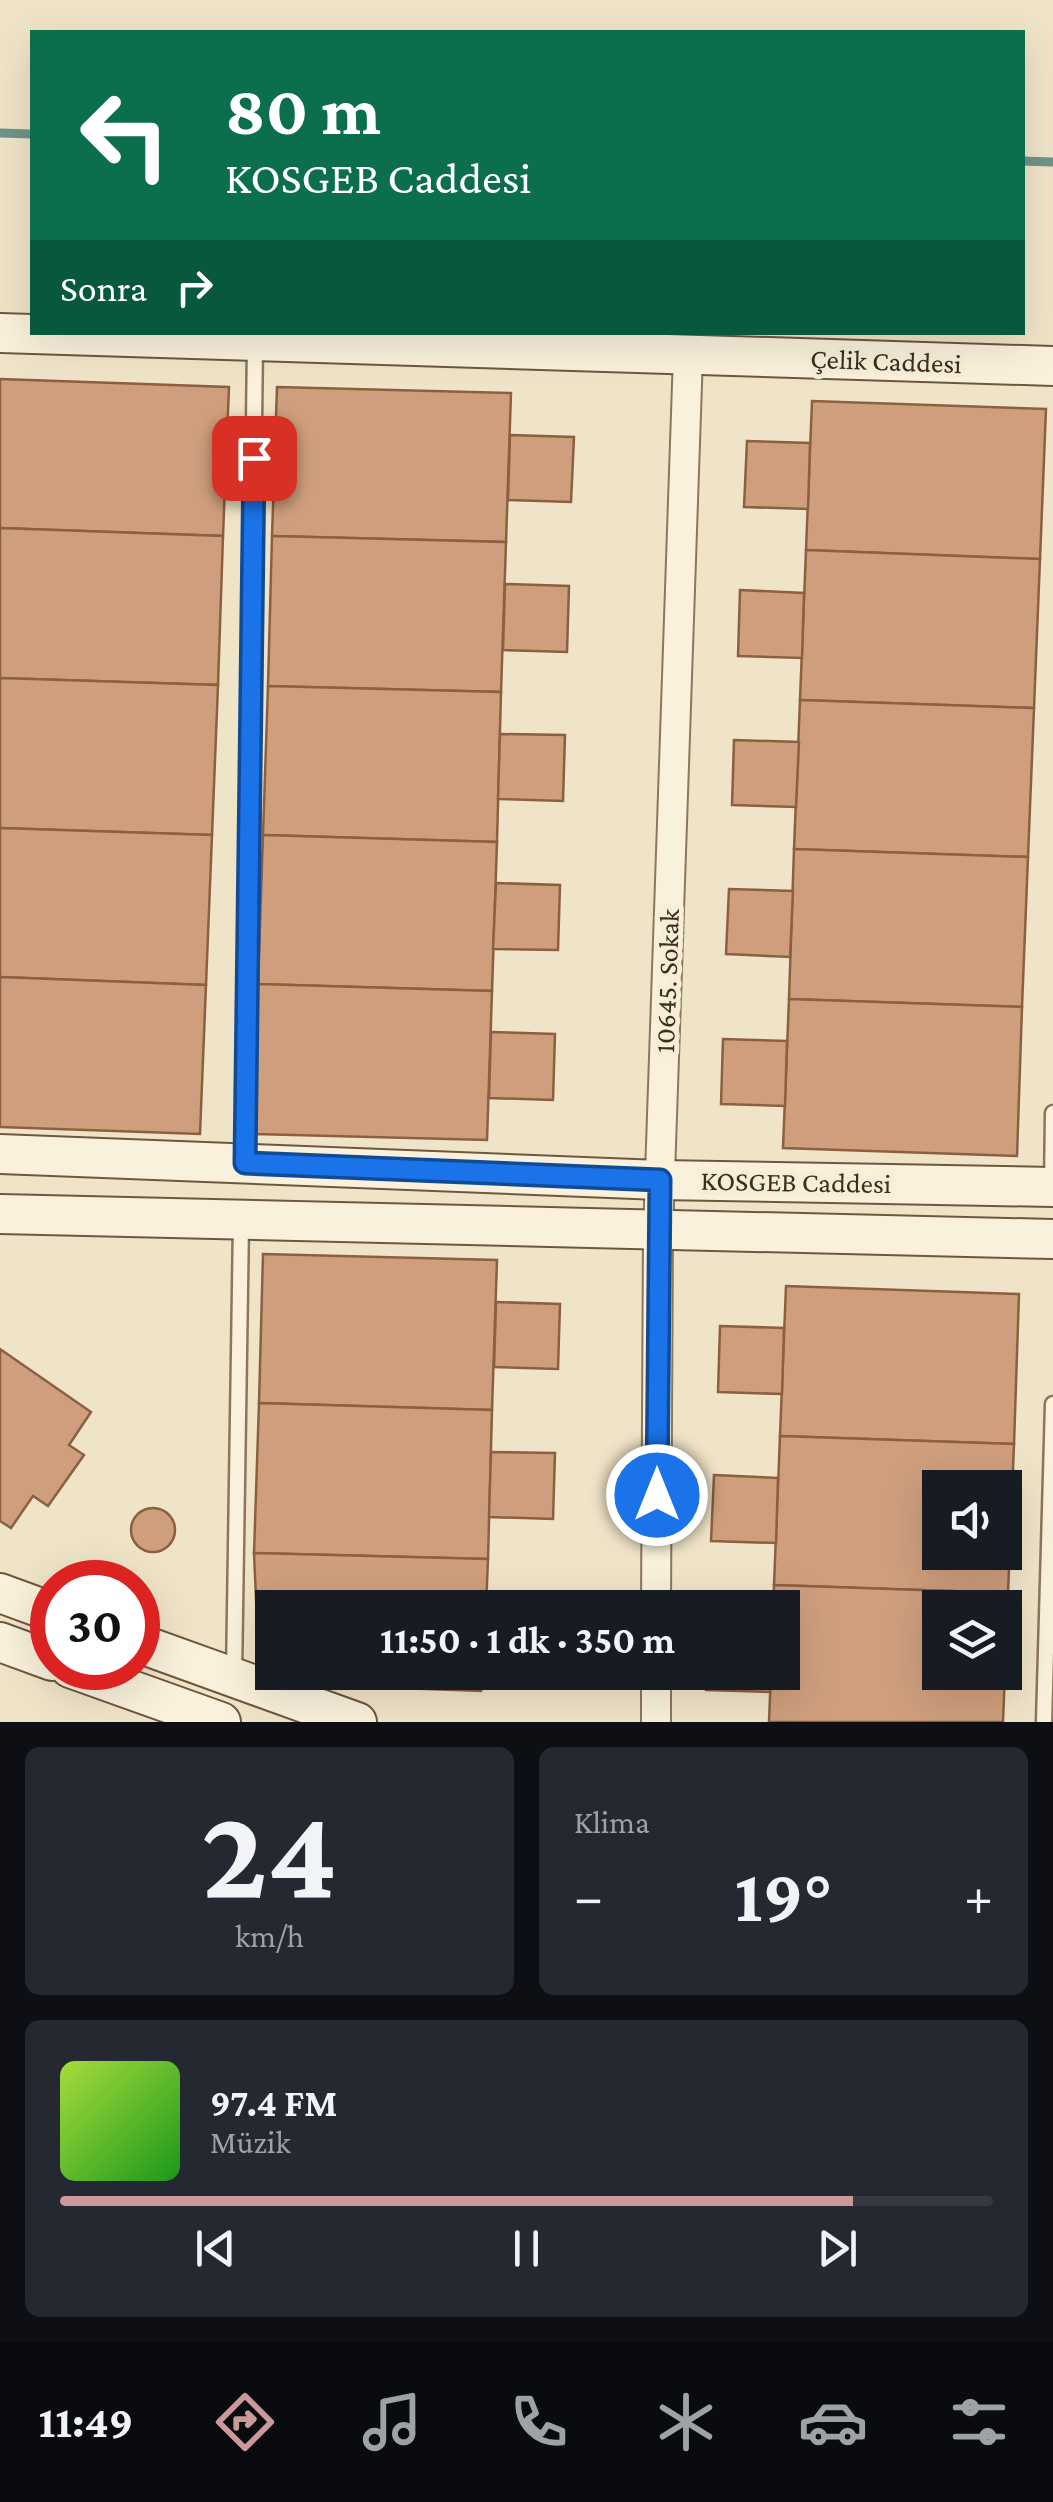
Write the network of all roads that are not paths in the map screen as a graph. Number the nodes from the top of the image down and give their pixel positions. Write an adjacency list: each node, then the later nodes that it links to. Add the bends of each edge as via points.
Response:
1 (0, 333): 2 (main road, Çelik Caddesi)
2 (30, 334)
3 (64, 335): 4 (main road, Çelik Caddesi)
4 (255, 341): 5 (main road, Çelik Caddesi); 9 (lane)
5 (688, 354): 6 (main road, Çelik Caddesi); 10 (street, 10645. Sokak)
6 (1053, 366)
7 (1053, 1113): 11 (lane)
8 (0, 1154): 9 (main road, KOSGEB Caddesi)
9 (245, 1163): 10 (main road, KOSGEB Caddesi)
10 (660, 1180): 11 (main road, KOSGEB Caddesi); 14 (street, 10645. Sokak)
11 (1052, 1187)
12 (0, 1214): 13 (main road, KOSGEB Caddesi)
13 (240, 1222): 14 (main road, KOSGEB Caddesi); 23 (lane)
14 (658, 1233): 15 (main road, KOSGEB Caddesi); 17 (street, 10645. Sokak)
15 (1053, 1240)
16 (1053, 1404): 29 (lane)
17 (656, 1590)
18 (0, 1593): 19 (main road)
19 (30, 1604)
20 (0, 1642): 22 (main road)
21 (160, 1652): 23 (main road)
22 (30, 1653)
23 (234, 1679): 27 (main road)
24 (132, 1690): 26 (main road)
25 (656, 1690): 28 (street)
26 (221, 1722)
27 (356, 1722)
28 (656, 1722)
29 (1044, 1722)

